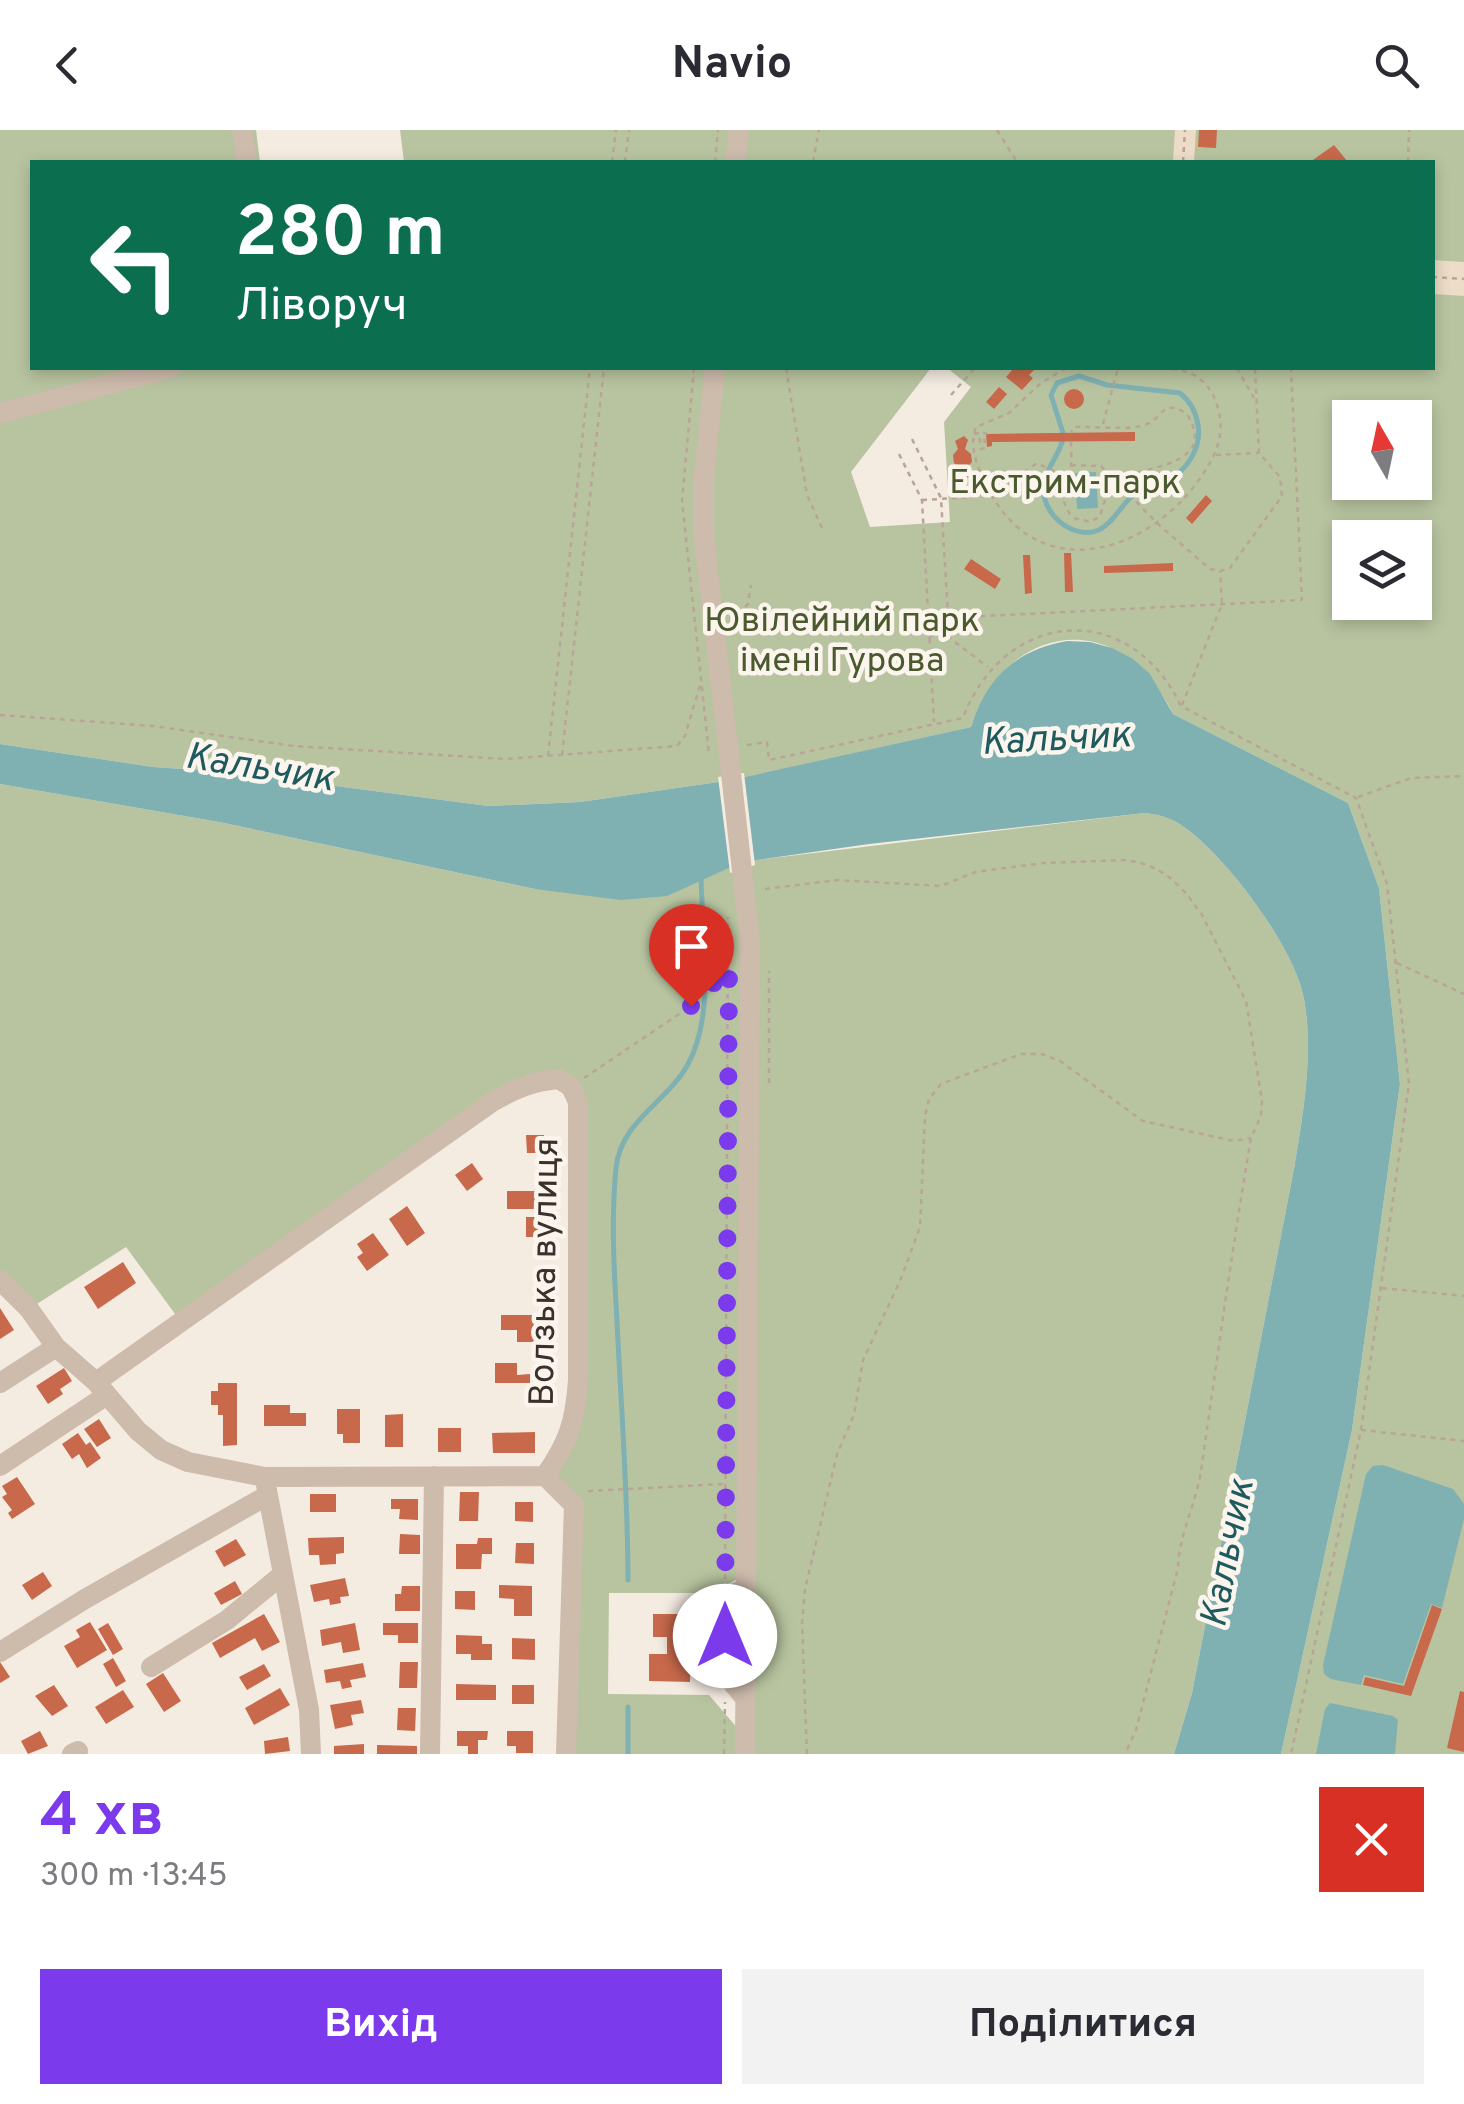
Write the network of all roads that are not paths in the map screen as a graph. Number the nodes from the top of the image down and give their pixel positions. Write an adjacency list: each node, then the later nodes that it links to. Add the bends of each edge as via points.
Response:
1 (242, 130): 3 (street)
2 (739, 130): 4 (street)
3 (246, 160)
4 (736, 160)
5 (163, 370): 7 (street)
6 (715, 370): 17 (street, via 703,504 751,884)
7 (0, 413)
8 (0, 1280): 9 (street)
9 (56, 1347): 10 (street); 11 (street)
10 (0, 1383)
11 (101, 1388): 12 (street); 14 (street, Волзька вулиця, via 492,1102 528,1084 565,1083 578,1102 578,1380 568,1443); 15 (street, via 161,1450)
12 (0, 1466)
13 (434, 1476): 14 (street); 15 (street); 24 (street)
14 (545, 1476): 25 (street, via 574,1505)
15 (266, 1486): 16 (street); 20 (street)
16 (283, 1574): 21 (street); 23 (street)
17 (746, 1588): 18 (street); 22 (street)
18 (694, 1614)
19 (694, 1638): 22 (street)
20 (0, 1652)
21 (151, 1667)
22 (745, 1698): 26 (street)
23 (311, 1754)
24 (430, 1754)
25 (566, 1754)
26 (745, 1754)

